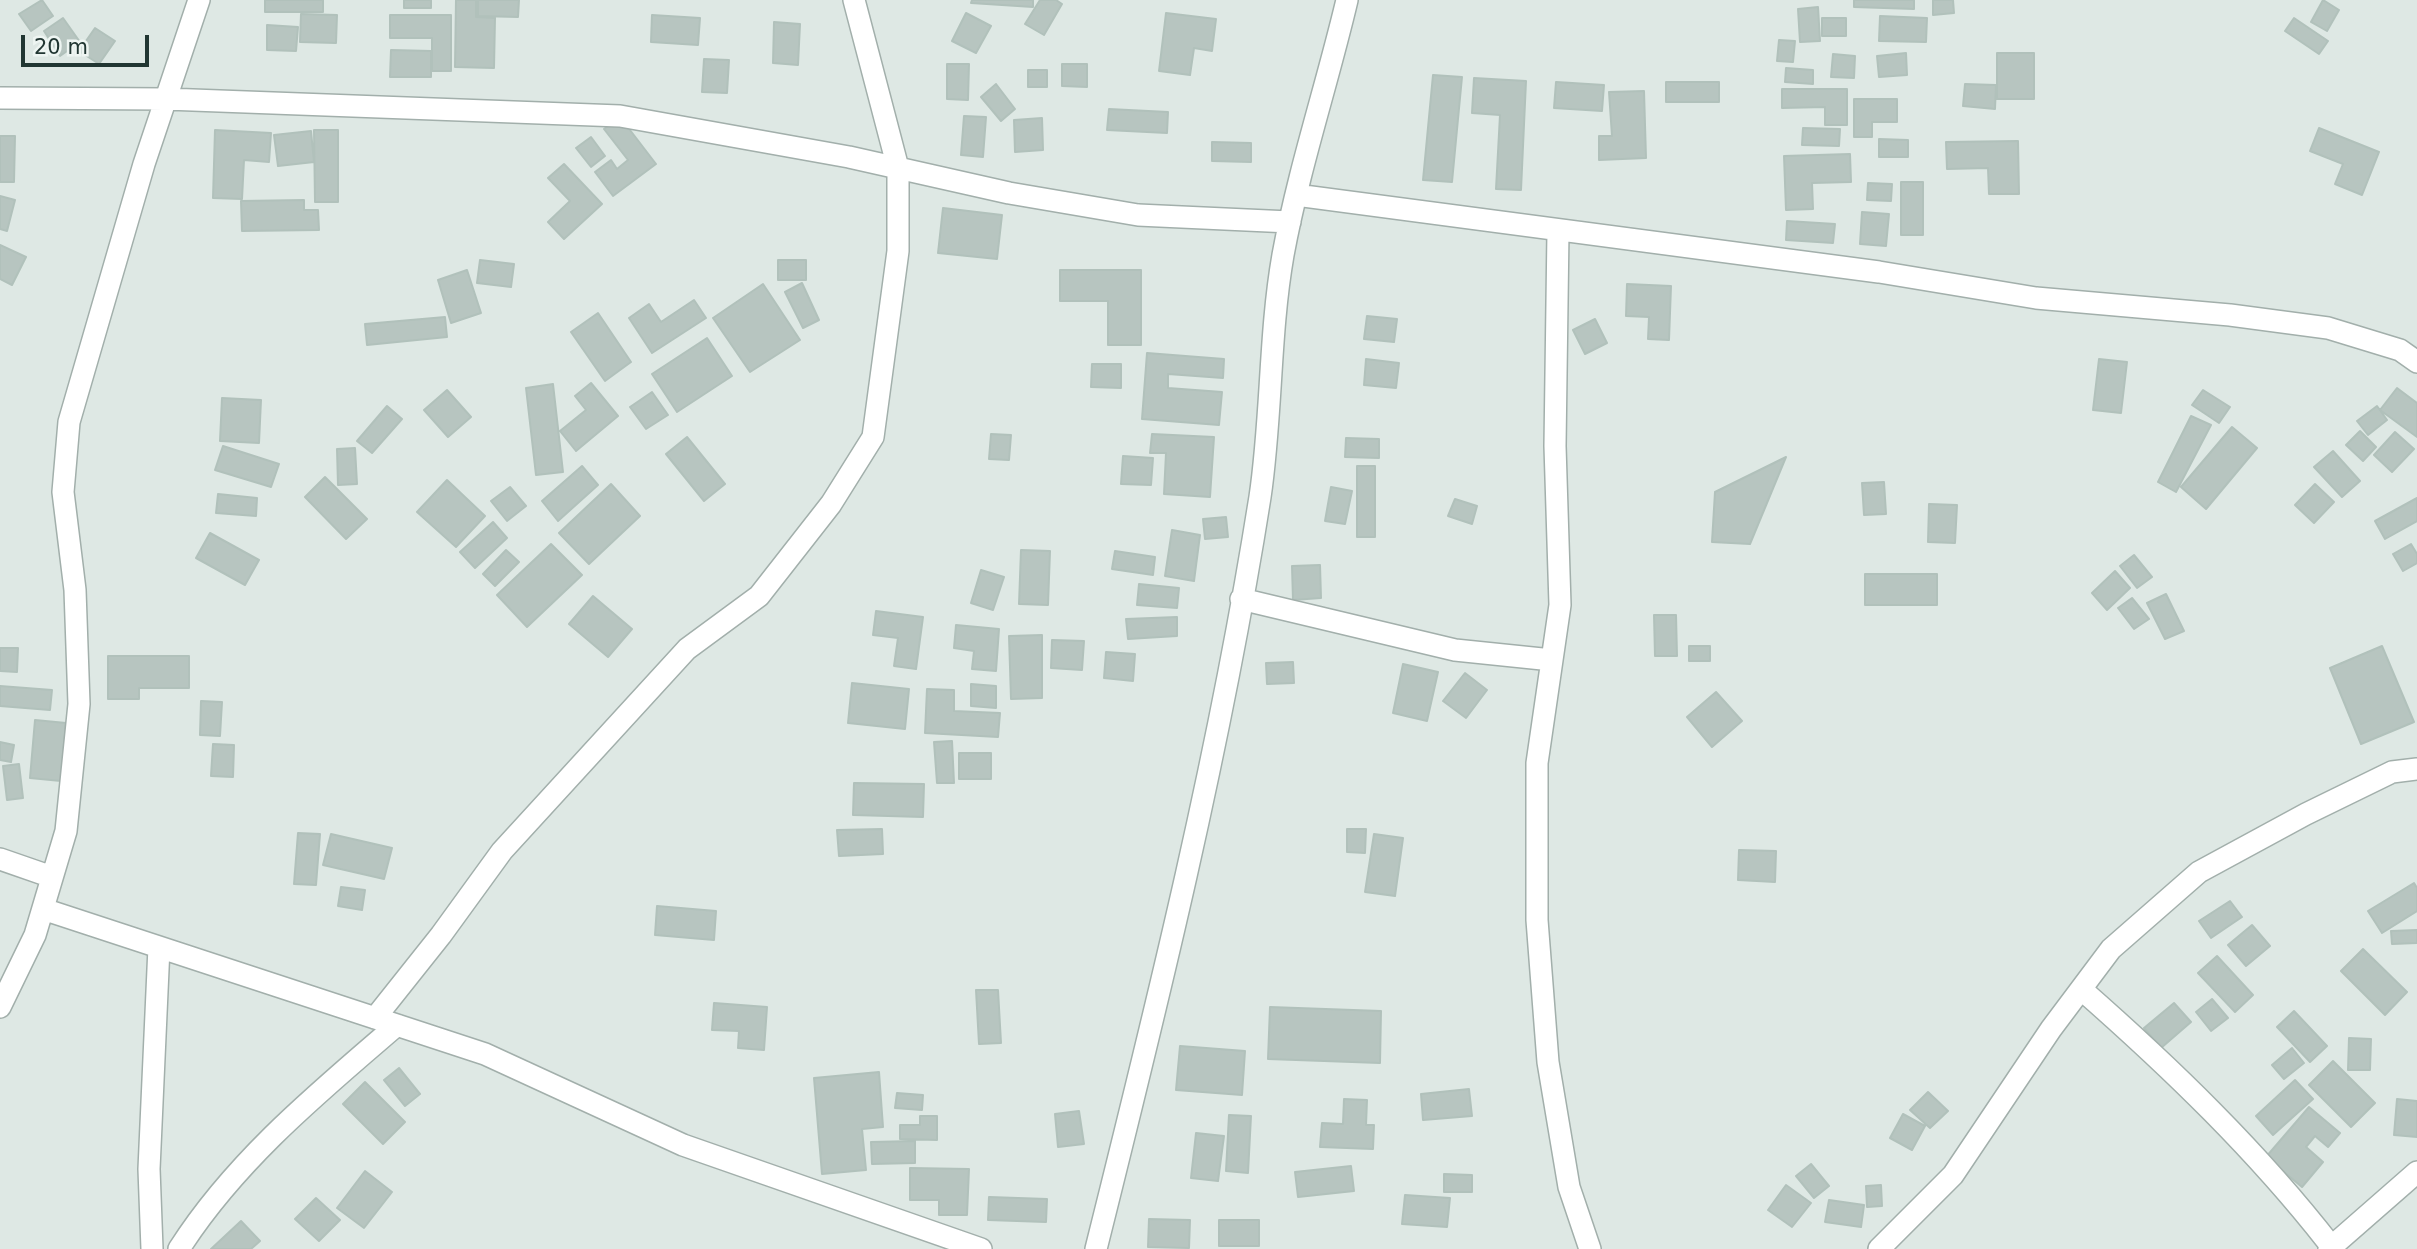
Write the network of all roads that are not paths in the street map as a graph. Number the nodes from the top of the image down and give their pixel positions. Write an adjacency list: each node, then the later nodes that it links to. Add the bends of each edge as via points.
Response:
1 (199, 0): 5 (street)
2 (854, 0): 6 (street)
3 (1347, 0): 7 (street)
4 (0, 98): 5 (street)
5 (166, 99): 6 (street, via 621,116); 15 (street, via 69,422 64,492 75,590 79,704 66,831)
6 (898, 168): 8 (street, via 1138,215); 20 (street, via 898,251 873,437 831,504 759,596 687,649 502,851)
7 (1296, 195): 8 (street); 9 (street)
8 (1290, 222): 11 (street, via 1272,337 1260,496)
9 (1558, 231): 10 (street, via 1879,272 2036,298 2328,328 2400,350); 12 (street, via 1555,446 1560,605)
10 (2417, 362)
11 (1241, 599): 12 (street, via 1455,650); 27 (street, via 1172,932)
12 (1552, 660): 28 (street, via 1537,763 1537,920 1550,1074 1569,1187)
13 (2417, 769): 18 (street, via 2392,772 2199,873 2111,949)
14 (0, 859): 15 (street)
15 (52, 877): 16 (street)
16 (43, 909): 17 (street); 19 (street)
17 (159, 947): 20 (street); 24 (street, via 149,1169)
18 (2081, 989): 23 (street, via 2174,1071 2297,1203); 29 (street, via 1953,1175)
19 (0, 1007)
20 (375, 1018): 21 (street)
21 (397, 1025): 25 (street, via 314,1097 217,1195); 26 (street, via 485,1054 683,1145)
22 (2417, 1172): 23 (street)
23 (2330, 1248)
24 (152, 1249)
25 (179, 1249)
26 (981, 1249)
27 (1096, 1249)
28 (1590, 1249)
29 (1879, 1249)

